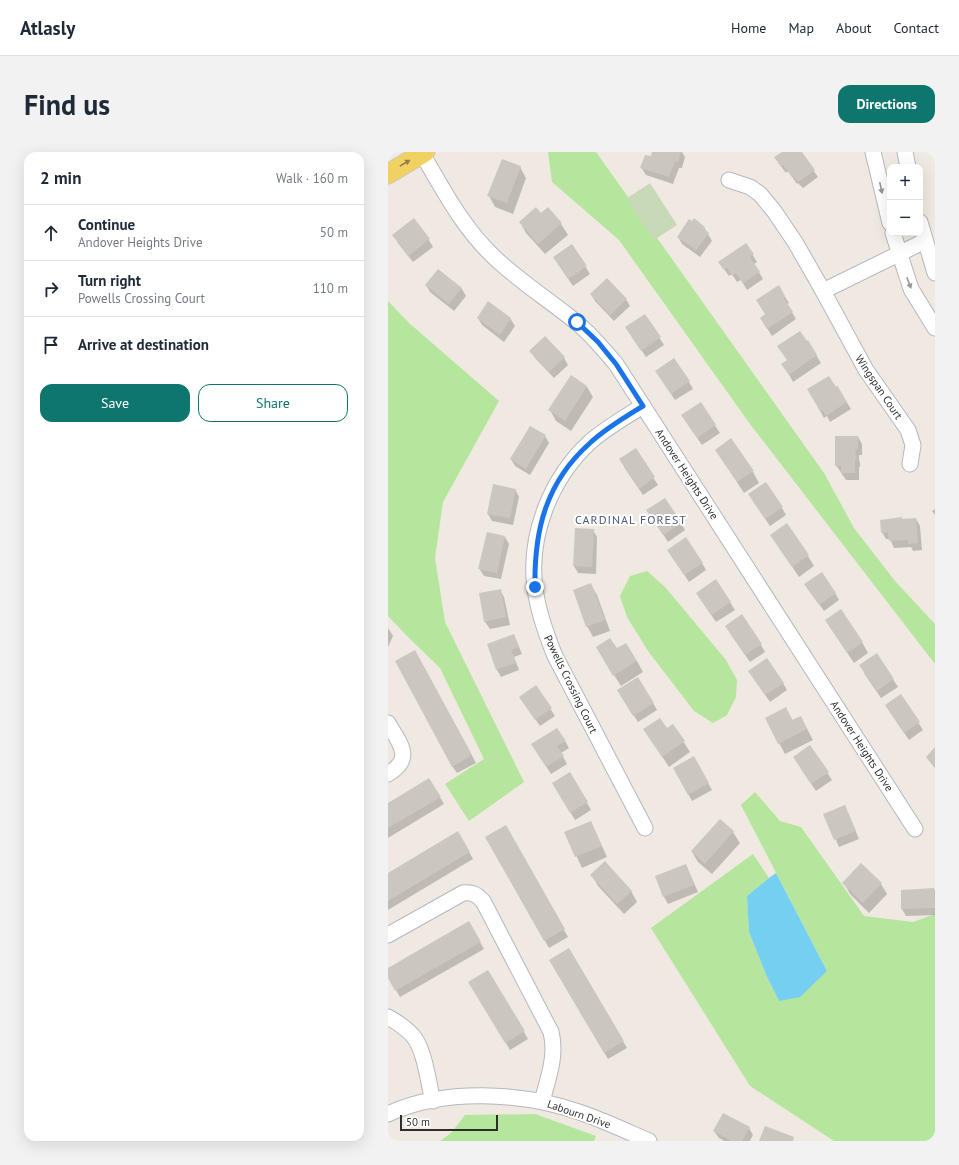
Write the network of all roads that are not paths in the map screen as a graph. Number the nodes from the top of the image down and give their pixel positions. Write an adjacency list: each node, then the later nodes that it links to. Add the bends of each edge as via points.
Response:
1 (423, 152): 5 (main road, one-way to 1); 15 (street, Andover Heights Drive, via 456,213 474,236 516,276 577,322 598,342 616,364)
2 (873, 152): 7 (street, one-way to 7)
3 (905, 152): 4 (street)
4 (907, 164)
5 (388, 174)
6 (729, 180): 13 (street, Wingspan Court, via 750,187 764,197)
7 (887, 210)
8 (923, 233): 10 (street)
9 (894, 236): 11 (street)
10 (925, 241): 11 (street); 12 (street)
11 (899, 254): 13 (street); 14 (street, one-way to 14, via 911,289)
12 (935, 273)
13 (823, 291): 16 (street, Wingspan Court, via 866,370 908,430 912,445)
14 (935, 328)
15 (643, 406): 19 (street, Powells Crossing Court, via 590,442 563,473 542,518 534,562 538,604 555,656); 20 (street, Andover Heights Drive)
16 (910, 464)
17 (388, 723): 18 (street, via 404,756 398,768)
18 (388, 774)
19 (645, 828)
20 (915, 829)
21 (388, 935): 24 (street, via 463,893 470,892 483,900 551,1032 554,1054)
22 (388, 1017): 23 (street, via 414,1036 421,1049)
23 (433, 1101): 24 (street, Labourn Drive, via 459,1097 507,1096); 25 (street, Labourn Drive)
24 (542, 1102): 26 (street, Labourn Drive, via 578,1111)
25 (388, 1114)
26 (649, 1141)

